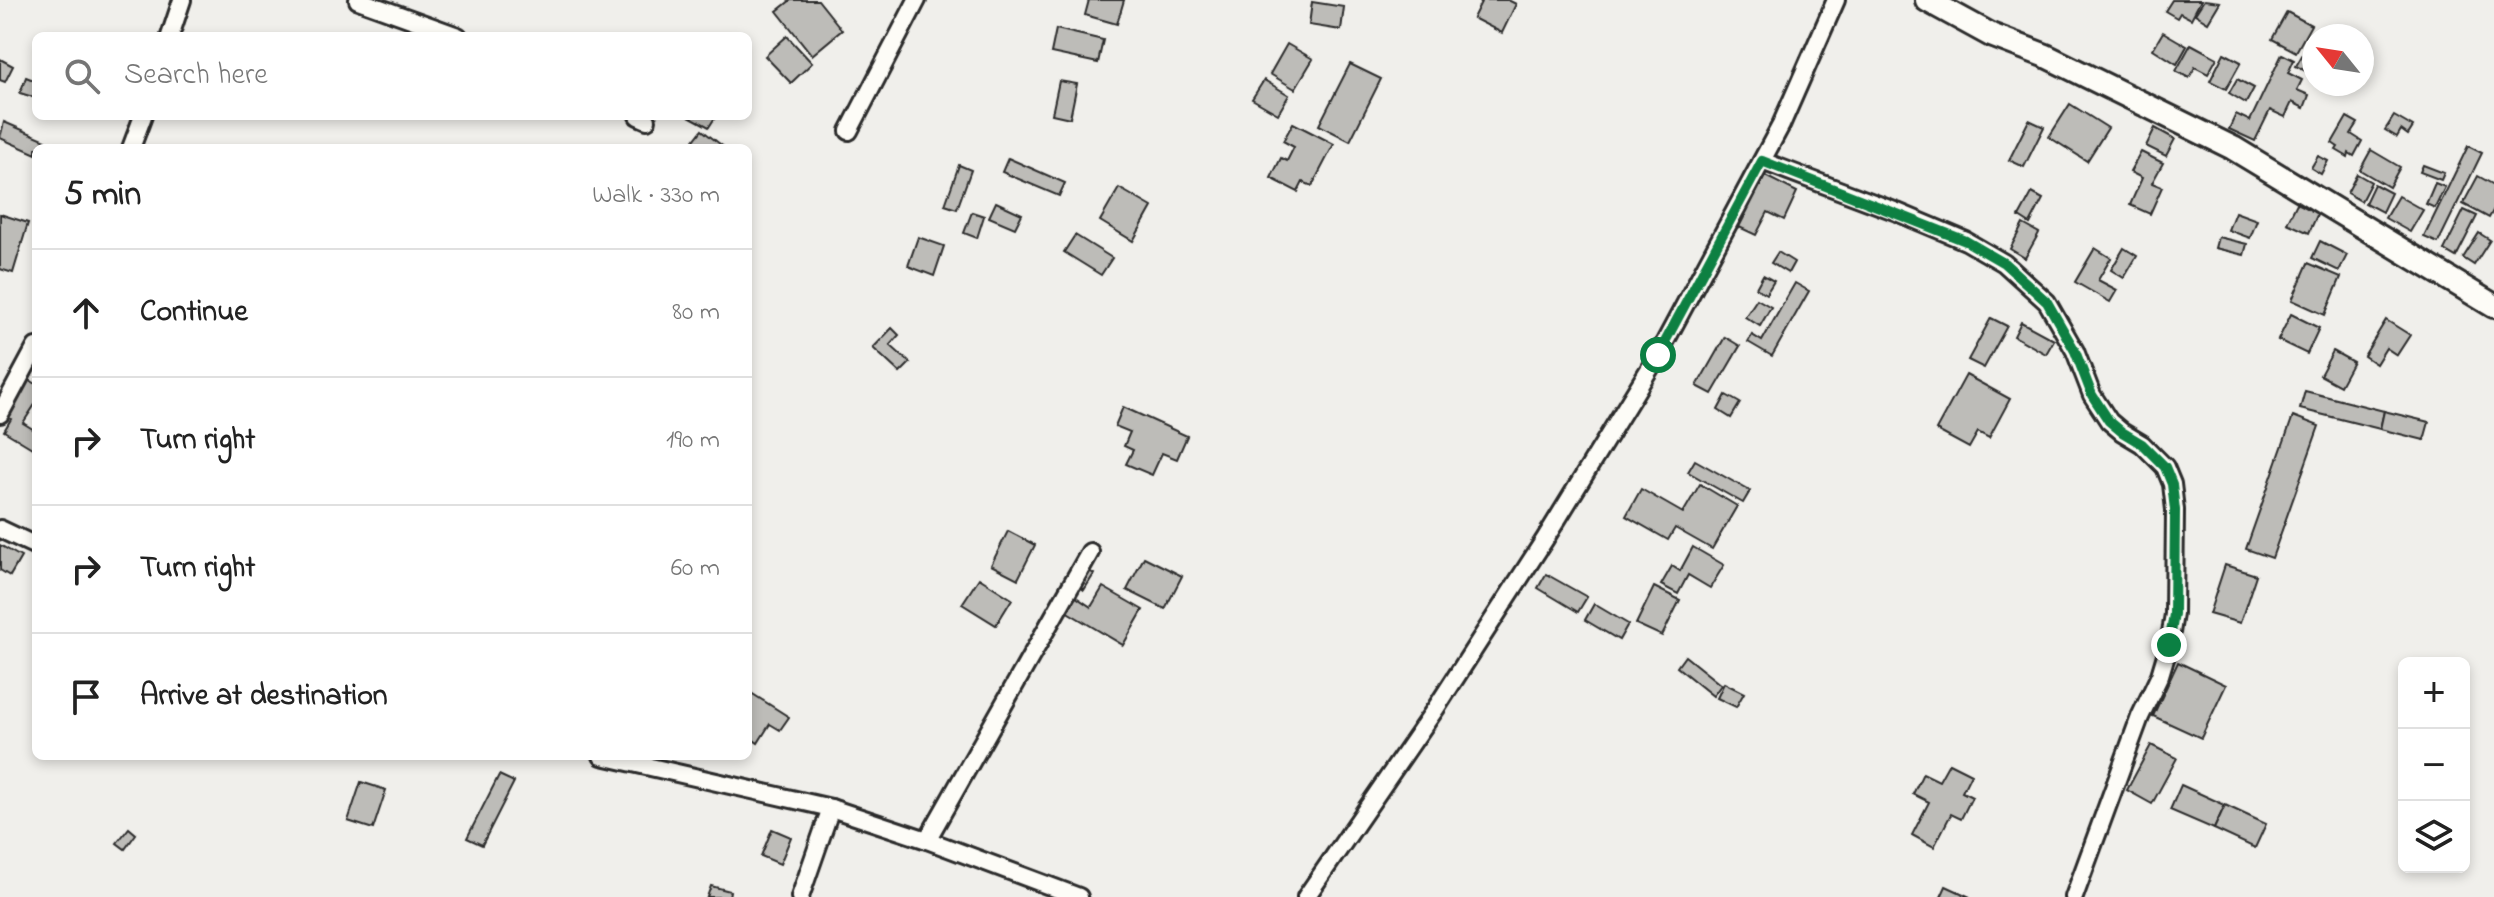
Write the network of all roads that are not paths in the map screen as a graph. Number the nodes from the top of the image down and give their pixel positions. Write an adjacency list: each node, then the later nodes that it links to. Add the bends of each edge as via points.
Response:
1 (182, 0): 6 (street)
2 (358, 0): 7 (street)
3 (917, 0): 9 (street)
4 (1836, 0): 11 (street)
5 (1927, 0): 12 (street, via 2233,148)
6 (171, 32)
7 (447, 32)
8 (142, 120): 10 (street)
9 (849, 131)
10 (132, 144)
11 (1762, 161): 23 (street, via 1658,355 1545,539); 24 (street, via 1966,241 2004,263 2047,302 2109,421 2165,467 2175,510 2169,645)
12 (2494, 306)
13 (32, 354): 14 (street)
14 (0, 414)
15 (0, 529): 16 (street)
16 (32, 544)
17 (1090, 552): 20 (street)
18 (620, 760): 19 (street)
19 (831, 808): 20 (street); 21 (street)
20 (927, 840): 22 (street)
21 (800, 897)
22 (1079, 897)
23 (1306, 897)
24 (2074, 897)

